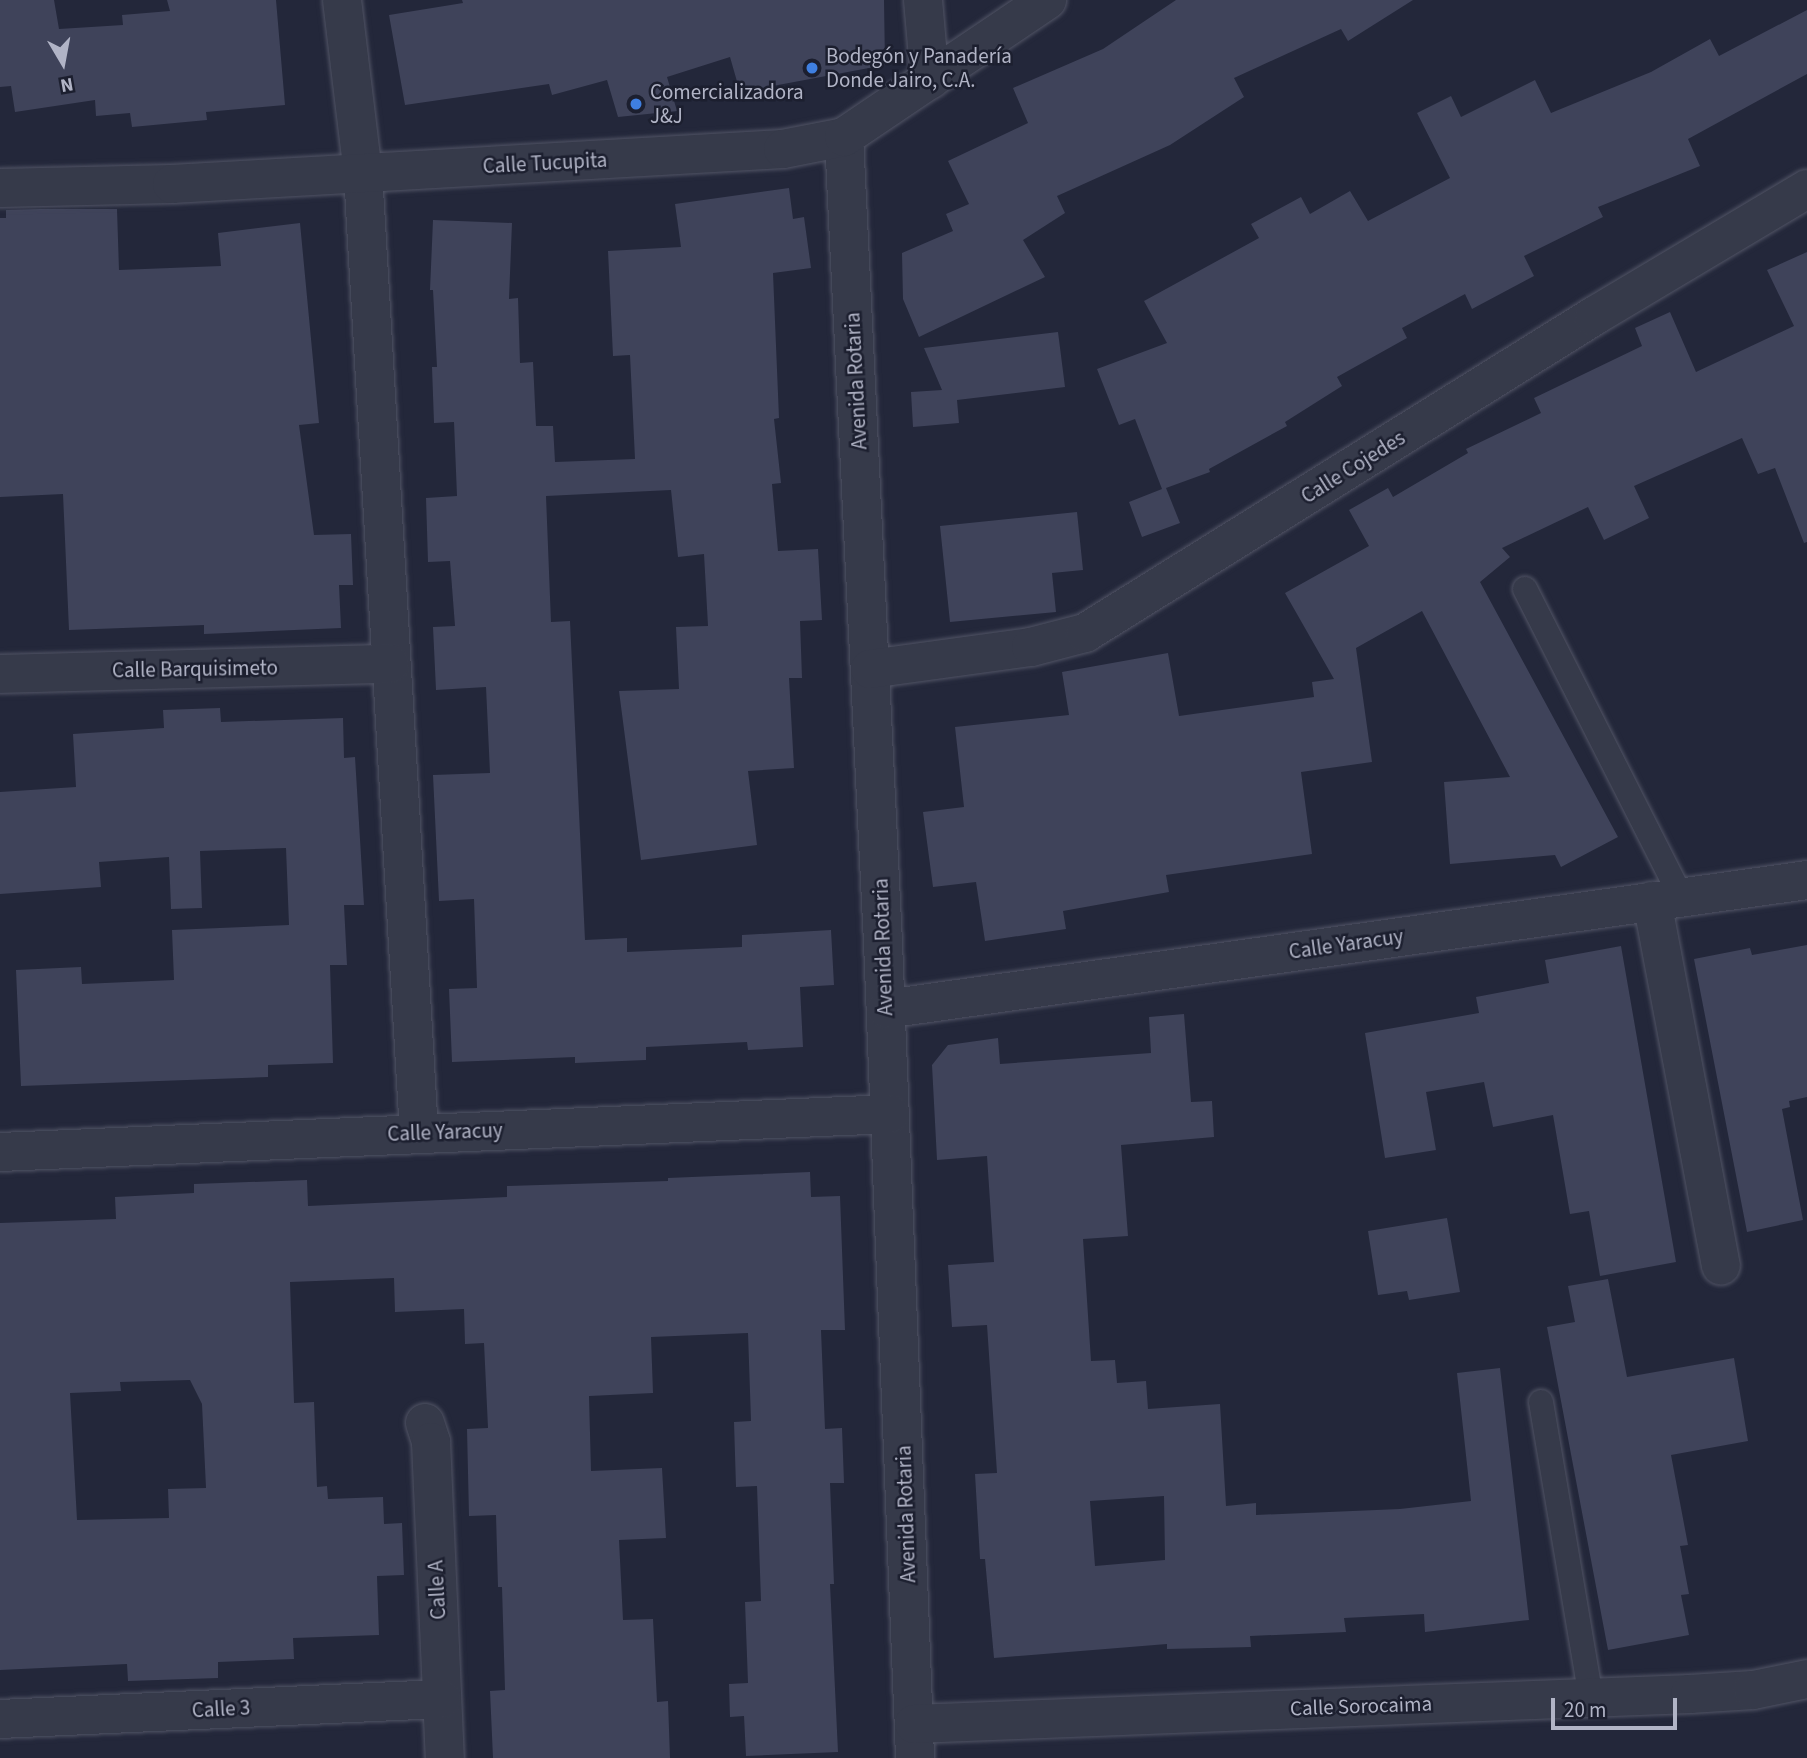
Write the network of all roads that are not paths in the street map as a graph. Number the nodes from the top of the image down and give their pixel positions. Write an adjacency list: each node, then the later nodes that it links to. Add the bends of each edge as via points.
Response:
1 (342, 0): 6 (street)
2 (923, 0): 4 (street)
3 (1047, 0): 4 (street, Calle Tucupita)
4 (930, 80): 5 (street, Calle Tucupita)
5 (844, 137): 6 (street, Calle Tucupita, via 783,149); 11 (street, Avenida Rotaria)
6 (363, 173): 7 (street, Calle Tucupita); 10 (street)
7 (0, 188)
8 (1807, 189): 11 (street, Calle Cojedes, via 1594,316 1085,634 1042,645)
9 (1525, 589): 14 (lane)
10 (390, 664): 12 (street, Calle Barquisimeto); 17 (street)
11 (870, 669): 15 (street, Avenida Rotaria)
12 (0, 674)
13 (1807, 880): 14 (street, Calle Yaracuy)
14 (1666, 899): 15 (street, Calle Yaracuy); 19 (street)
15 (886, 1009): 16 (street, Avenida Rotaria)
16 (890, 1114): 17 (street, Calle Yaracuy); 26 (street, Avenida Rotaria)
17 (419, 1133): 18 (street, Calle Yaracuy)
18 (0, 1152)
19 (1721, 1266)
20 (1541, 1402): 23 (lane)
21 (425, 1423): 24 (street, Calle A, via 431,1442)
22 (1807, 1679): 23 (street, Calle Sorocaima, via 1753,1690)
23 (1591, 1697): 26 (street, Calle Sorocaima)
24 (442, 1699): 25 (street, Calle 3); 27 (street, Calle A)
25 (0, 1719)
26 (915, 1741)
27 (445, 1758)

